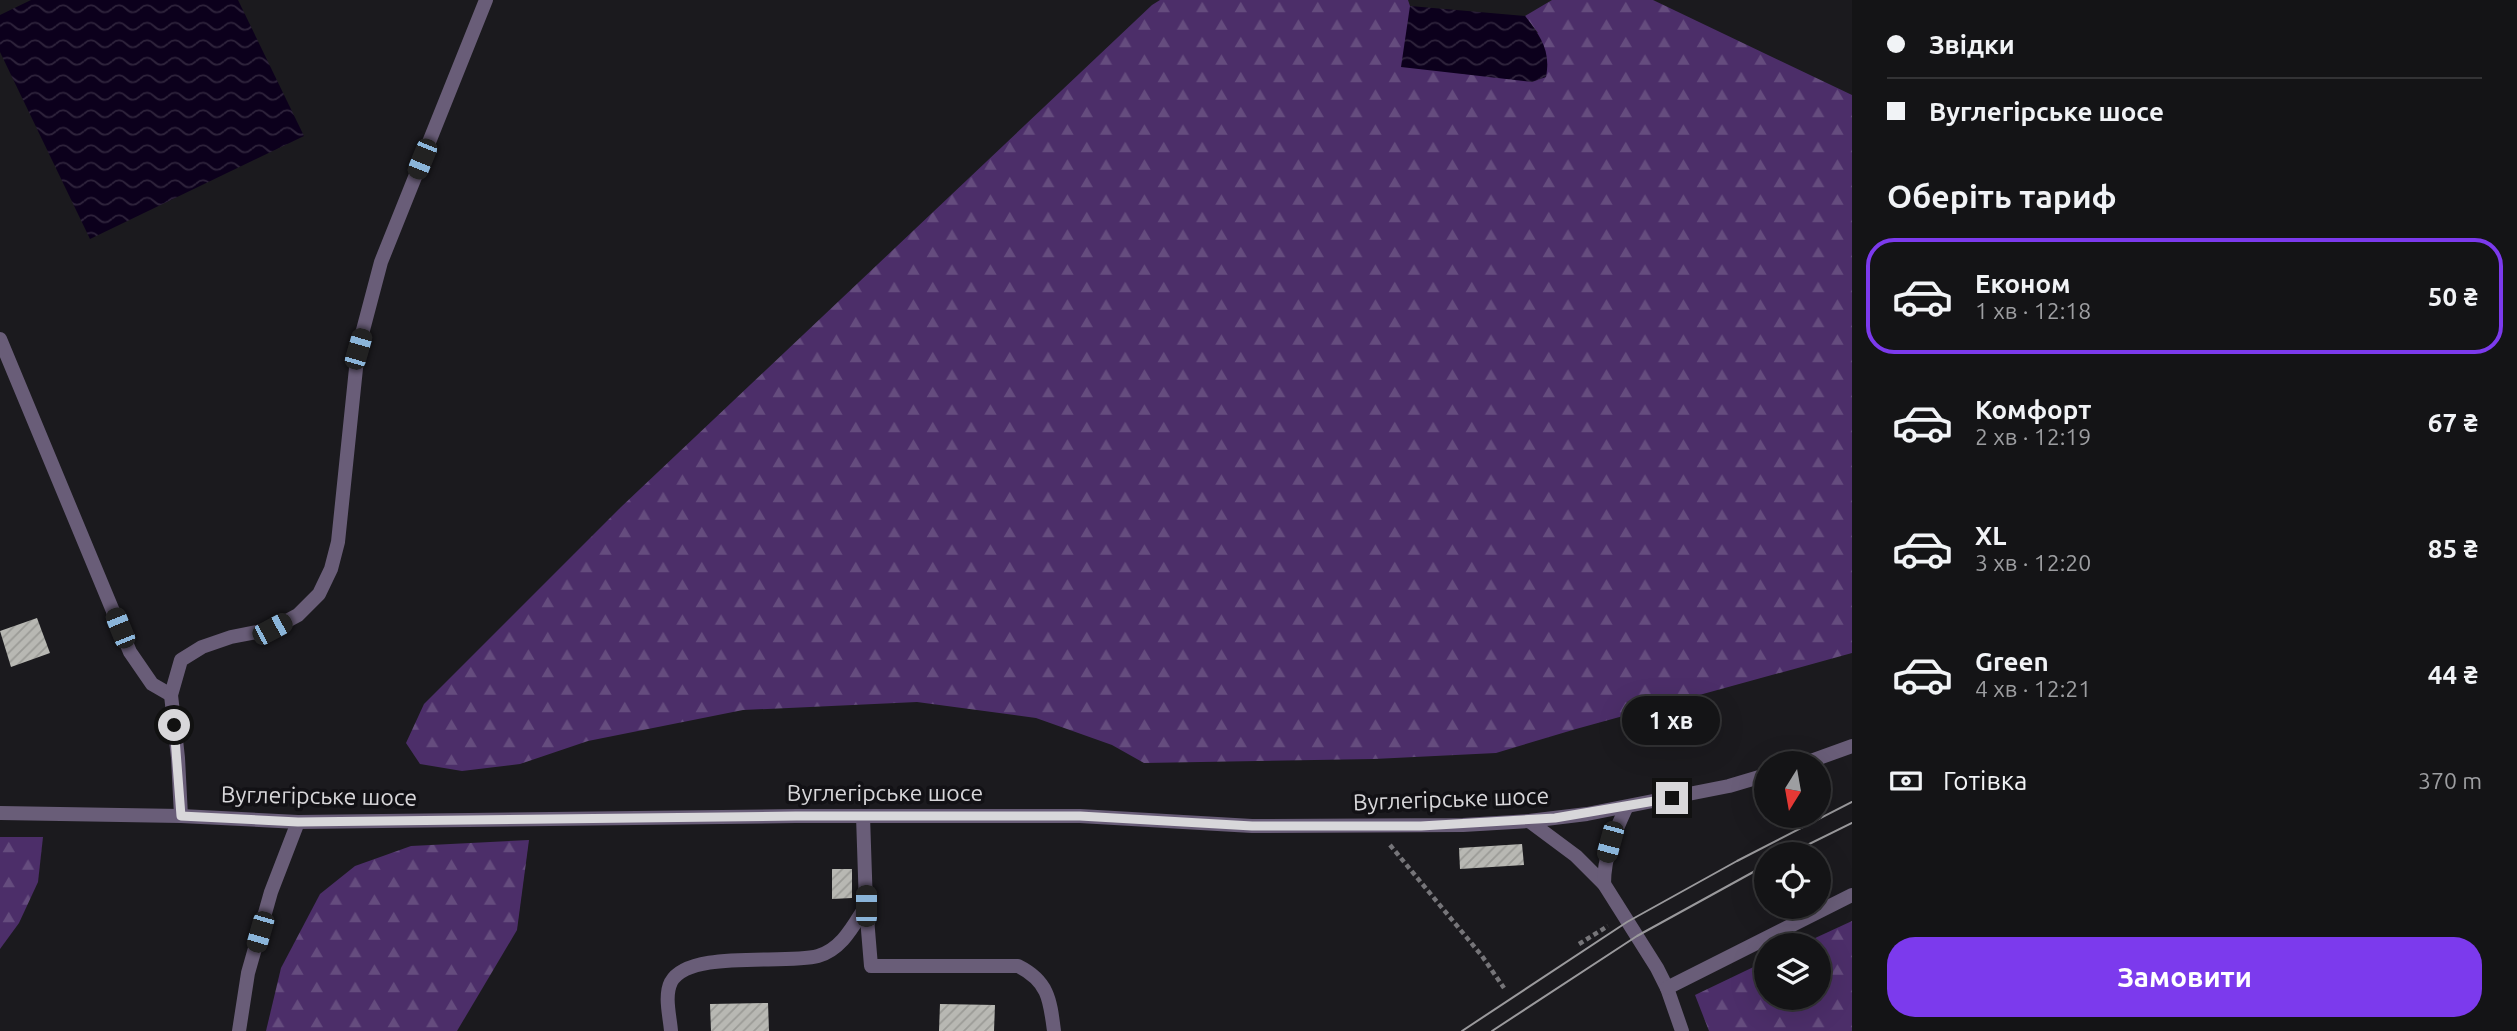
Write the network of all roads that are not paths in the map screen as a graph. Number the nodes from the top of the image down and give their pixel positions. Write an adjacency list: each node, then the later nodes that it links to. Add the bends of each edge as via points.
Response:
1 (484, 1): 3 (street, via 381,262 358,349 338,542 331,569 319,594 298,615 272,629 202,647 181,660)
2 (0, 339): 3 (street, via 130,652 152,684)
3 (171, 695): 9 (street)
4 (1852, 746): 5 (street)
5 (1831, 754)
6 (1754, 779): 7 (street, Вуглегірське шосе)
7 (1626, 808): 11 (street, Вуглегірське шосе); 13 (street, via 1610,842)
8 (0, 813): 9 (street, Вуглегірське шосе)
9 (181, 816): 12 (street, Вуглегірське шосе)
10 (863, 816): 11 (street, Вуглегірське шосе, via 1080,816 1252,826); 12 (street, Вуглегірське шосе); 15 (street)
11 (1529, 821): 13 (street)
12 (298, 822): 17 (street, via 271,892 248,973)
13 (1604, 884): 16 (street)
14 (1852, 895): 16 (street)
15 (866, 906): 18 (street, via 844,940 819,956 713,962 680,972 671,983 668,998); 19 (street, via 871,966 1018,965 1035,974 1043,986)
16 (1667, 988): 20 (street)
17 (239, 1031)
18 (671, 1031)
19 (1054, 1031)
20 (1682, 1031)

